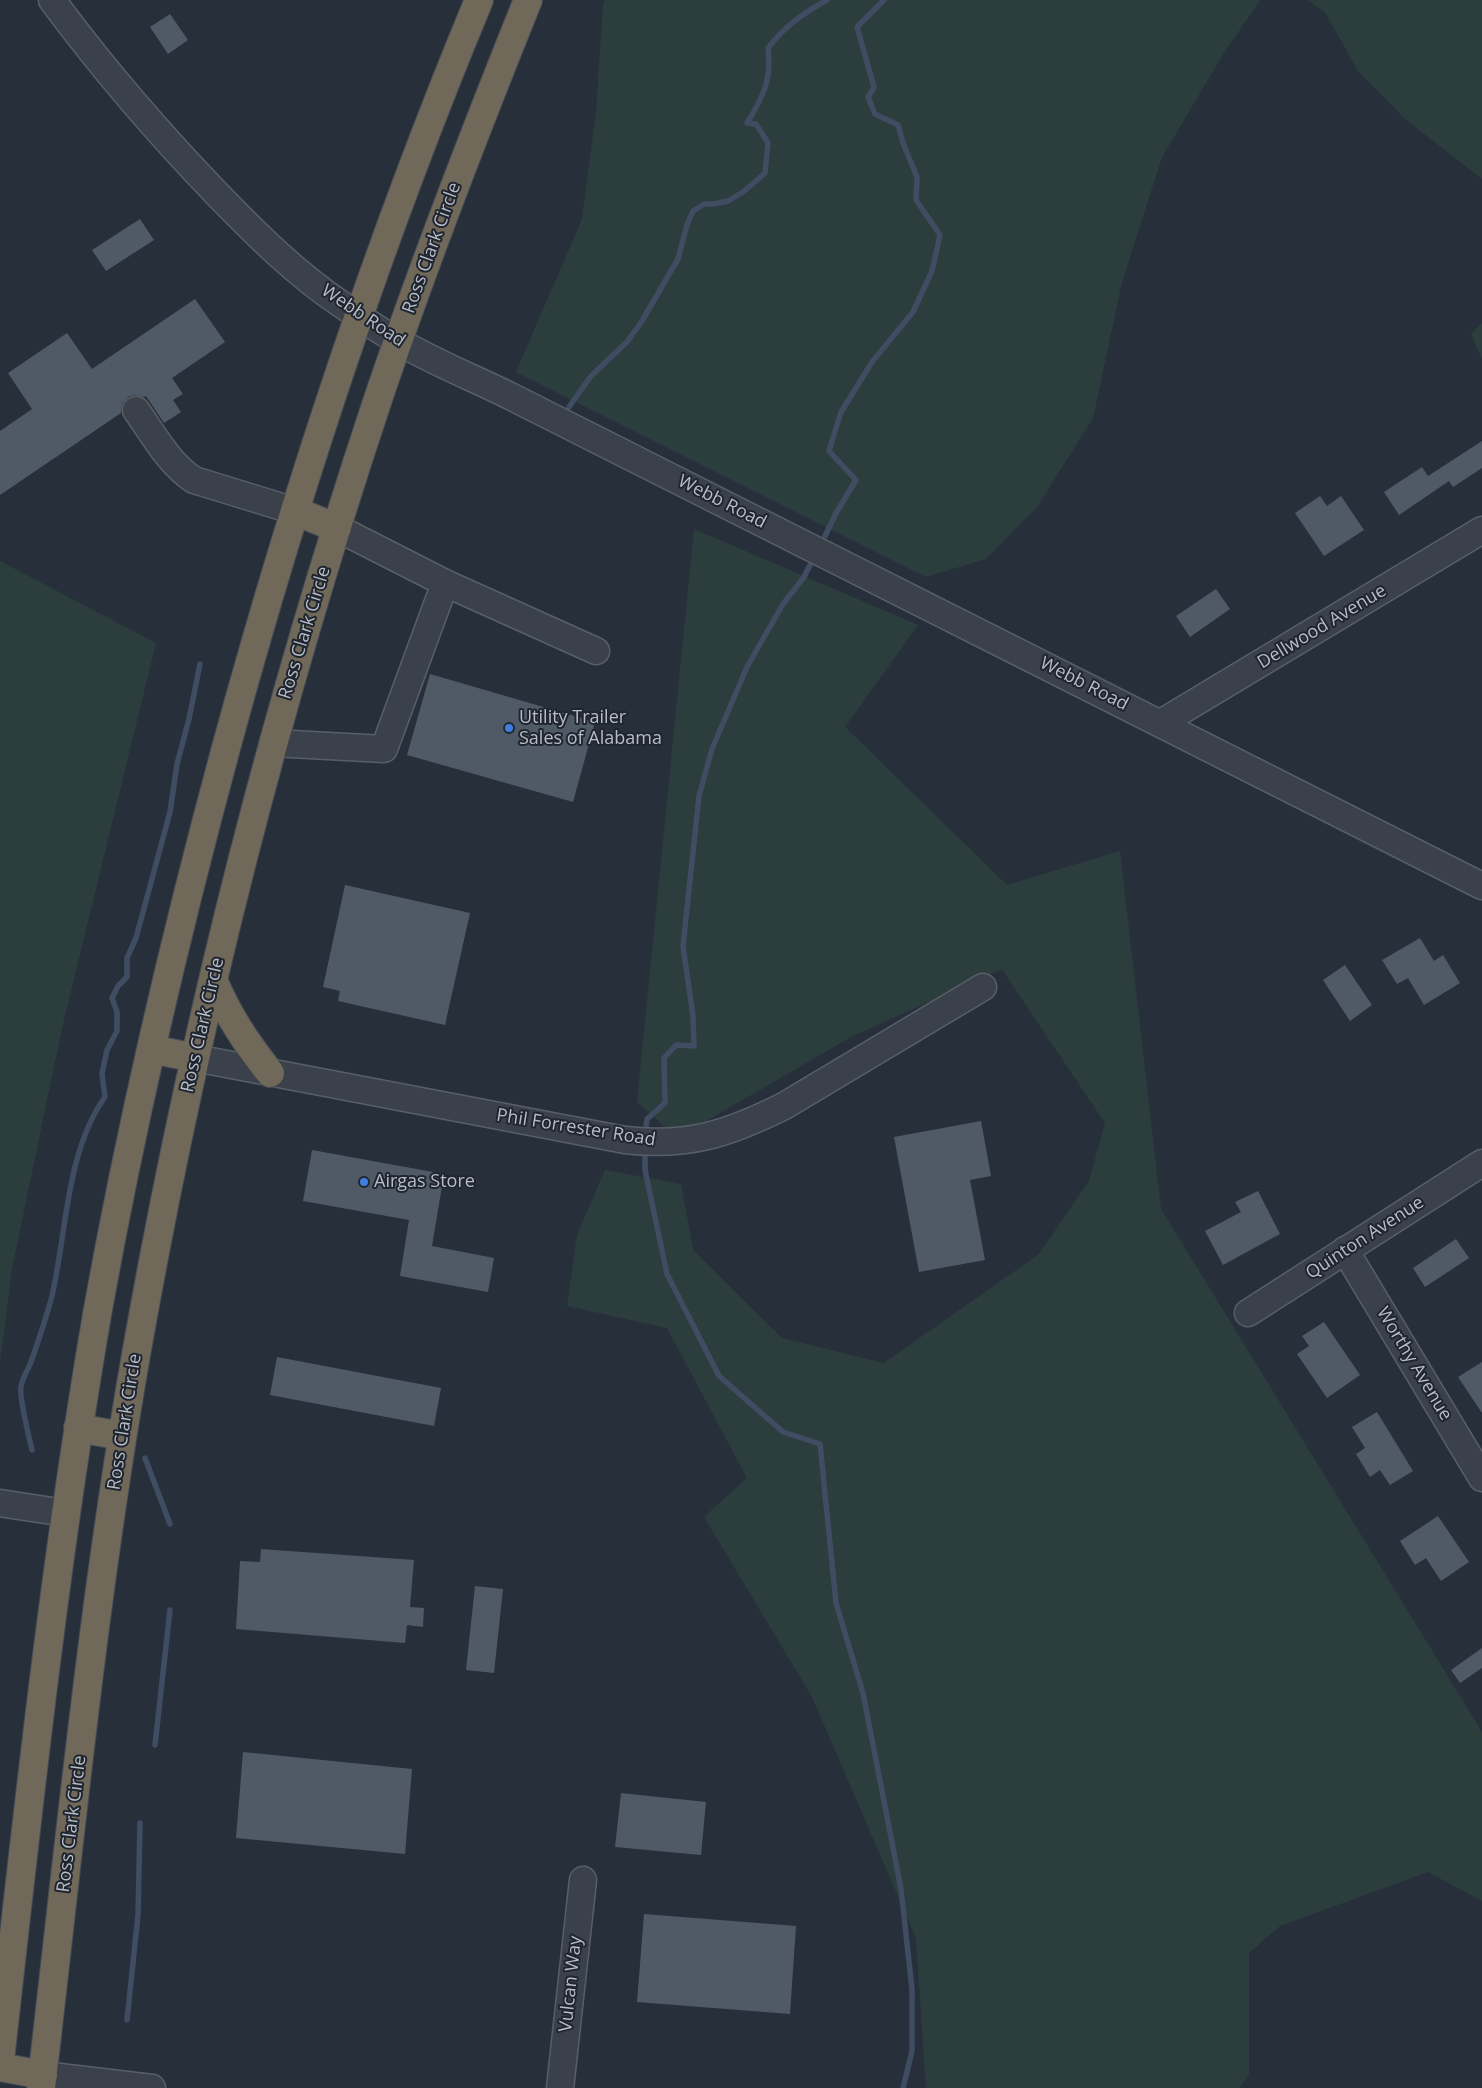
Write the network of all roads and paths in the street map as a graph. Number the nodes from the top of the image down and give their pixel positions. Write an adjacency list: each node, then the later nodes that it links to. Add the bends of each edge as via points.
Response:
1 (52, 0): 4 (street, Webb Road, via 110,75 192,168 288,263)
2 (478, 0): 4 (highway)
3 (528, 0): 5 (highway, Ross Clark Circle)
4 (359, 315): 5 (street, Webb Road); 7 (highway)
5 (398, 340): 8 (highway, Ross Clark Circle); 12 (street, Webb Road)
6 (136, 410): 7 (street, via 184,474 194,480)
7 (295, 511): 8 (highway); 17 (highway, via 210,808)
8 (336, 528): 10 (street); 13 (highway, Ross Clark Circle)
9 (1482, 530): 12 (street, Dellwood Avenue)
10 (445, 583): 11 (street); 13 (street, via 384,749)
11 (596, 651)
12 (1161, 723): 14 (street, Webb Road)
13 (273, 742): 15 (highway, Ross Clark Circle)
14 (1482, 886)
15 (213, 980): 18 (highway, Ross Clark Circle); 19 (highway, via 226,1011)
16 (983, 987): 19 (street, Phil Forrester Road, via 784,1106 718,1135 680,1142 626,1140)
17 (151, 1049): 18 (highway); 23 (highway, via 116,1215)
18 (195, 1058): 19 (street, Phil Forrester Road); 24 (highway, Ross Clark Circle)
19 (270, 1073)
20 (1482, 1163): 21 (street, Quinton Avenue)
21 (1345, 1250): 22 (street, Quinton Avenue); 25 (street, Worthy Avenue)
22 (1248, 1312)
23 (78, 1428): 24 (highway); 27 (highway)
24 (122, 1436): 31 (highway, Ross Clark Circle, via 91,1659)
25 (1482, 1478)
26 (0, 1503): 27 (street)
27 (66, 1513): 29 (highway)
28 (583, 1880): 34 (street, Vulcan Way)
29 (0, 2060)
30 (0, 2067): 31 (highway)
31 (42, 2082): 32 (street)
32 (109, 2086): 33 (street)
33 (152, 2088)
34 (560, 2088)

